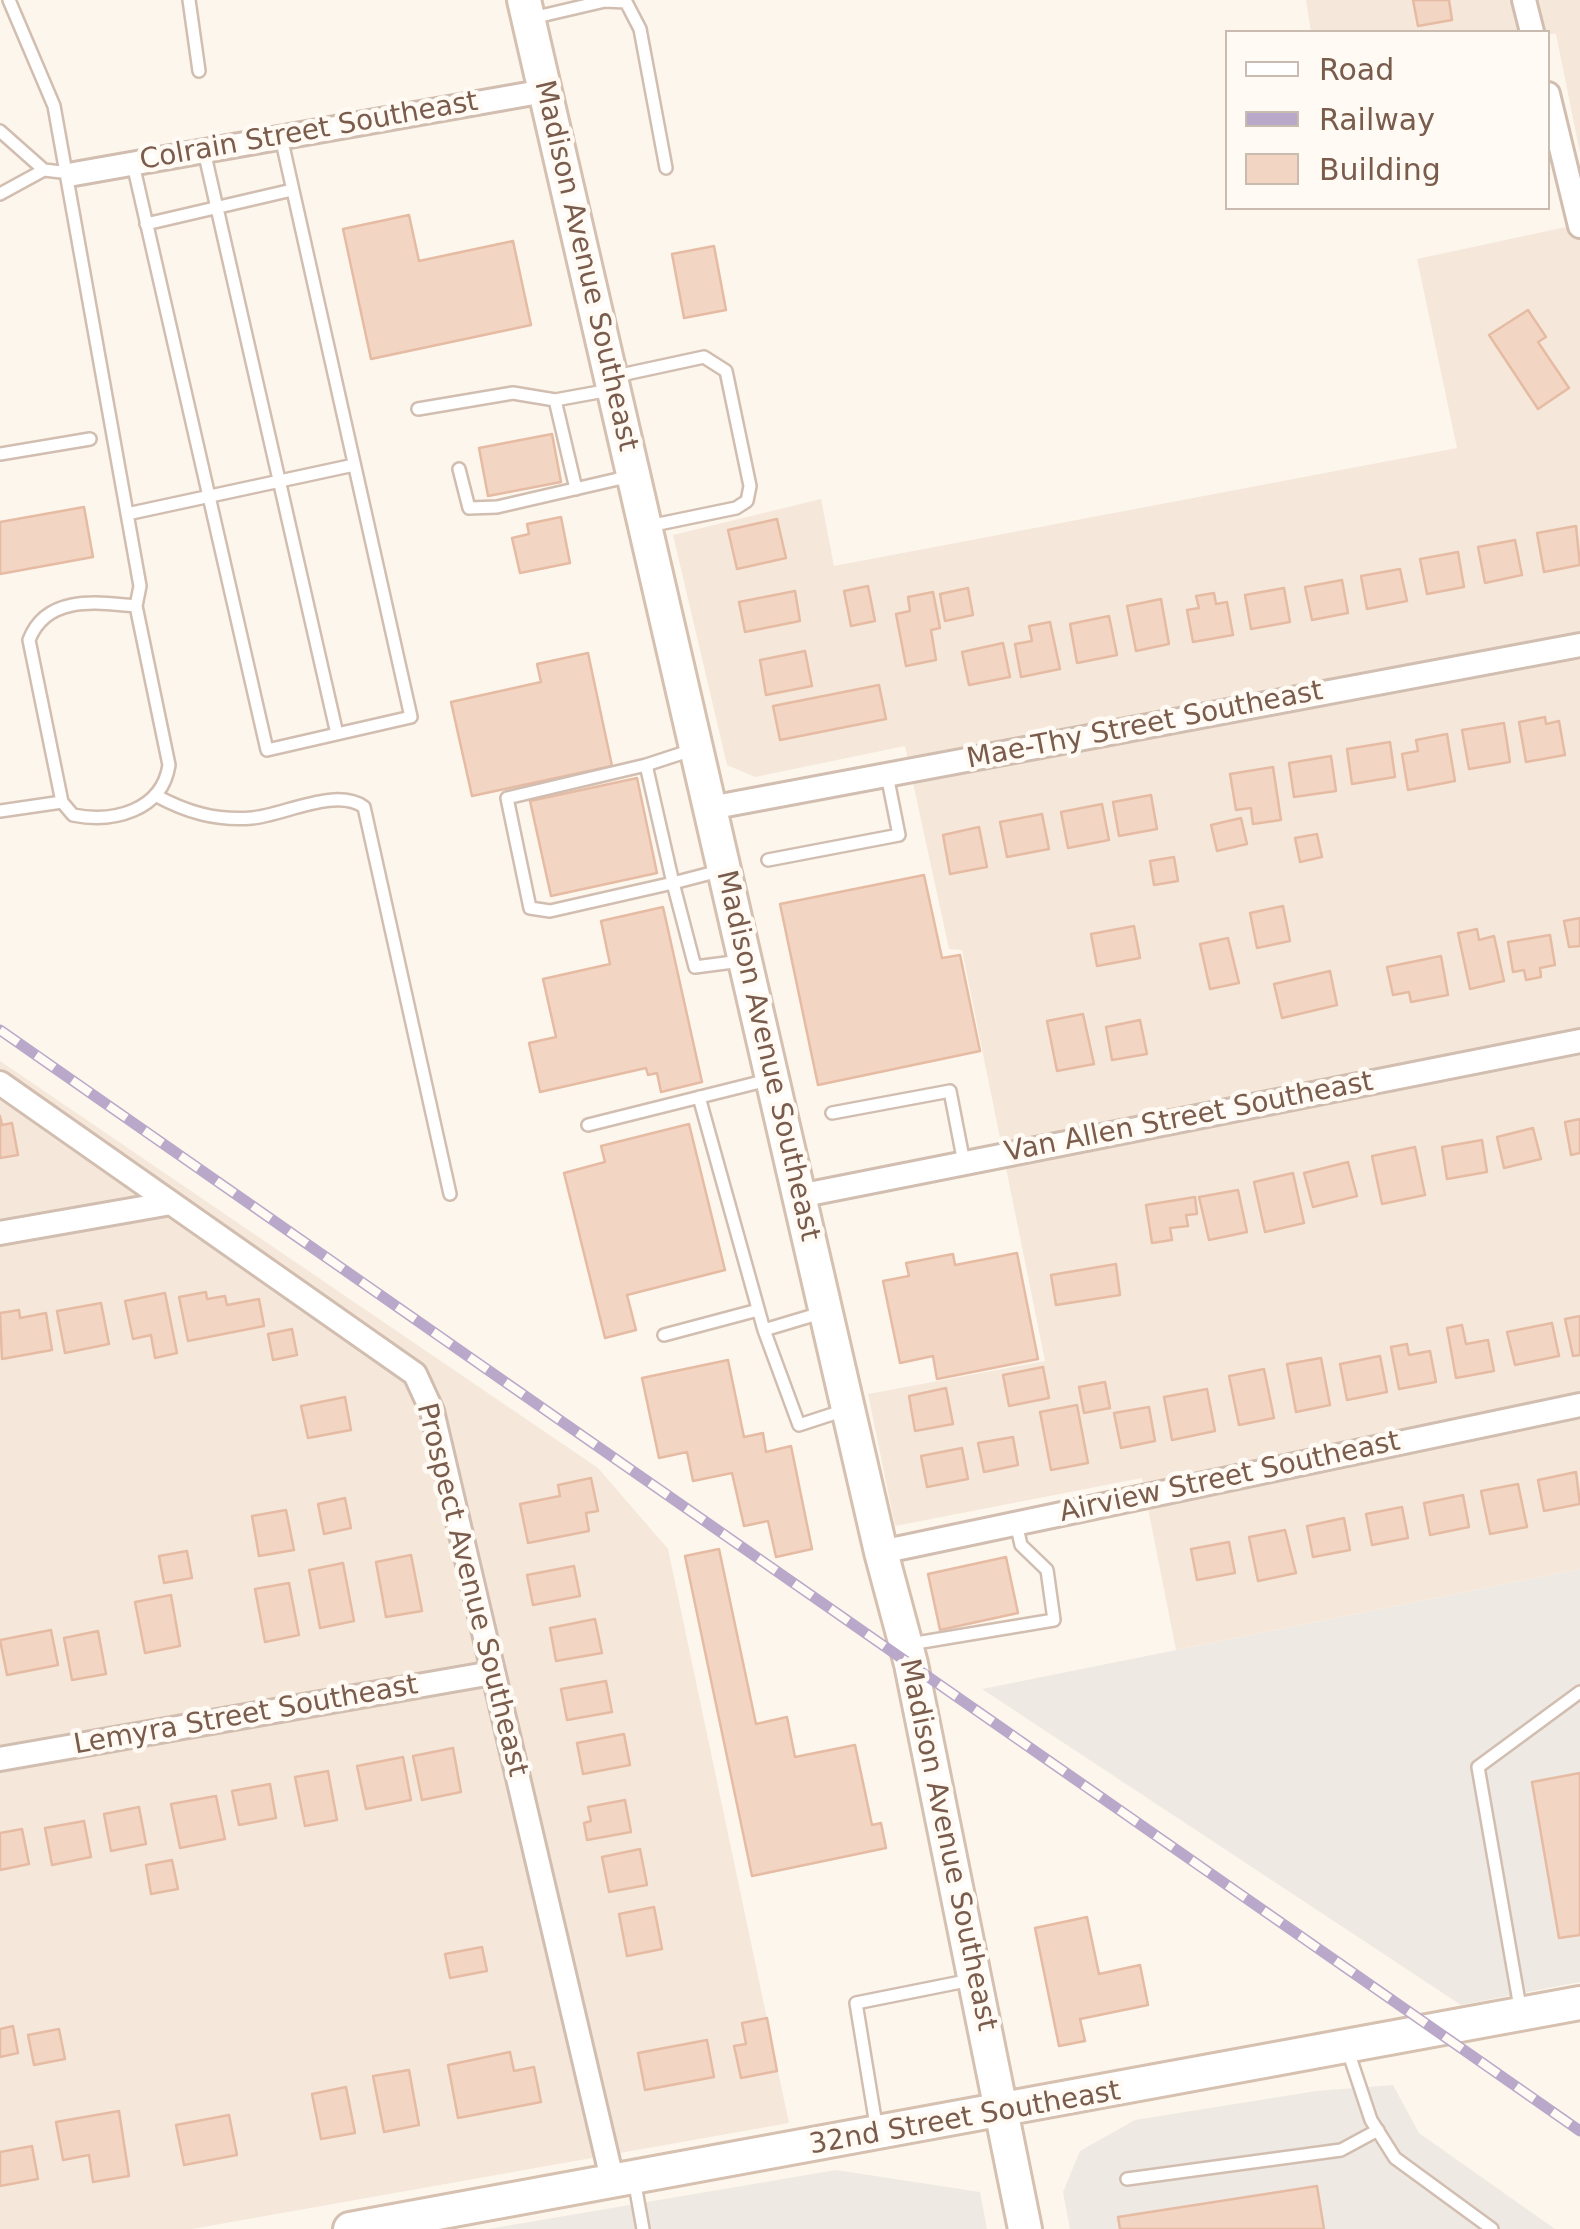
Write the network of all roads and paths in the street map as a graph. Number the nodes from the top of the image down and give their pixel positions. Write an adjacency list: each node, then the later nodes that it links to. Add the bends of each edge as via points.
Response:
1 (9, 0): 15 (lane, via 48,88)
2 (189, 0): 6 (lane)
3 (1524, 0): 5 (street)
4 (526, 10): 7 (street, Madison Avenue Southeast); 13 (lane, via 626,2 640,29)
5 (1532, 30)
6 (199, 70)
7 (544, 90): 10 (street, Colrain Street Southeast); 21 (street, Madison Avenue Southeast)
8 (1550, 102): 20 (street)
9 (0, 130): 14 (lane)
10 (281, 137): 11 (street, Colrain Street Southeast); 16 (lane)
11 (204, 151): 12 (street, Colrain Street Southeast); 18 (lane)
12 (133, 164): 15 (street, Colrain Street Southeast); 19 (lane)
13 (666, 168)
14 (44, 170): 15 (lane); 17 (lane)
15 (71, 173): 32 (lane)
16 (292, 190): 18 (lane); 26 (lane)
17 (0, 194)
18 (216, 208): 19 (lane); 29 (lane)
19 (146, 224): 31 (lane)
20 (1580, 226)
21 (612, 383): 22 (lane); 28 (street, Madison Avenue Southeast); 33 (lane, via 685,358 704,357 726,371 750,486 747,501)
22 (555, 400): 23 (lane, via 513,392); 30 (lane)
23 (418, 409)
24 (90, 439): 25 (lane)
25 (0, 454)
26 (354, 465): 29 (lane); 36 (lane, via 411,717)
27 (458, 469): 30 (lane, via 469,508 497,508)
28 (633, 475): 30 (lane); 33 (street, Madison Avenue Southeast)
29 (278, 482): 31 (lane); 36 (lane)
30 (576, 488)
31 (211, 496): 32 (lane); 36 (lane, via 267,750)
32 (127, 514): 34 (lane, via 140,586)
33 (645, 526): 37 (street, Madison Avenue Southeast)
34 (136, 606): 40 (lane, via 169,765); 41 (lane, via 87,601 36,622 30,640)
35 (1580, 645): 39 (street, Mae-Thy Street Southeast)
36 (337, 734)
37 (696, 748): 38 (lane); 42 (street, Madison Avenue Southeast)
38 (646, 764): 46 (lane); 46 (lane, via 507,798 530,908 550,911)
39 (887, 775): 42 (street, Mae-Thy Street Southeast); 44 (lane, via 900,836)
40 (156, 795): 41 (lane, via 140,808 106,818 74,815); 55 (lane, via 188,813 212,817 252,818 339,800 364,808)
41 (62, 802): 43 (lane)
42 (710, 808): 45 (street, Madison Avenue Southeast)
43 (0, 811)
44 (768, 860)
45 (724, 870): 46 (lane); 47 (street, Madison Avenue Southeast)
46 (673, 882): 47 (lane, via 695,967)
47 (745, 960): 49 (street, Madison Avenue Southeast)
48 (1580, 1041): 54 (street, Van Allen Street Southeast)
49 (772, 1079): 51 (lane); 56 (street, Madison Avenue Southeast)
50 (0, 1083): 57 (street, Prospect Avenue Southeast)
51 (698, 1097): 53 (lane); 59 (lane)
52 (832, 1112): 54 (lane, via 950,1090)
53 (588, 1125)
54 (964, 1163): 56 (street, Van Allen Street Southeast)
55 (450, 1194)
56 (799, 1196): 60 (street, Madison Avenue Southeast)
57 (171, 1203): 58 (street); 68 (street, Prospect Avenue Southeast, via 415,1374 432,1410)
58 (0, 1233)
59 (758, 1310): 61 (lane); 62 (lane)
60 (826, 1312): 61 (lane); 64 (street, Madison Avenue Southeast)
61 (764, 1330): 64 (lane, via 799,1425)
62 (664, 1335)
63 (1580, 1405): 65 (street, Airview Street Southeast)
64 (848, 1409): 66 (street, Madison Avenue Southeast)
65 (1016, 1523): 66 (street, Airview Street Southeast); 67 (lane, via 1021,1545 1047,1570 1054,1620)
66 (881, 1552): 67 (street, Madison Avenue Southeast)
67 (906, 1645): 71 (street, Madison Avenue Southeast)
68 (492, 1673): 70 (street, Lemyra Street Southeast); 79 (street, Prospect Avenue Southeast)
69 (1580, 1692): 73 (lane, via 1478,1767)
70 (0, 1758)
71 (975, 1979): 75 (street, Madison Avenue Southeast); 77 (lane, via 856,2003)
72 (1580, 2003): 73 (street, 32nd Street Southeast)
73 (1522, 2014): 74 (street, 32nd Street Southeast)
74 (1347, 2047): 75 (street, 32nd Street Southeast); 76 (lane)
75 (1002, 2112): 77 (street, 32nd Street Southeast); 82 (street, Madison Avenue Southeast)
76 (1378, 2130): 78 (lane, via 1341,2150); 83 (lane, via 1395,2158)
77 (878, 2135): 79 (street, 32nd Street Southeast)
78 (1127, 2180)
79 (623, 2181): 80 (street, 32nd Street Southeast, via 476,2212); 81 (lane)
80 (350, 2229)
81 (643, 2229)
82 (1025, 2229)
83 (1492, 2229)

